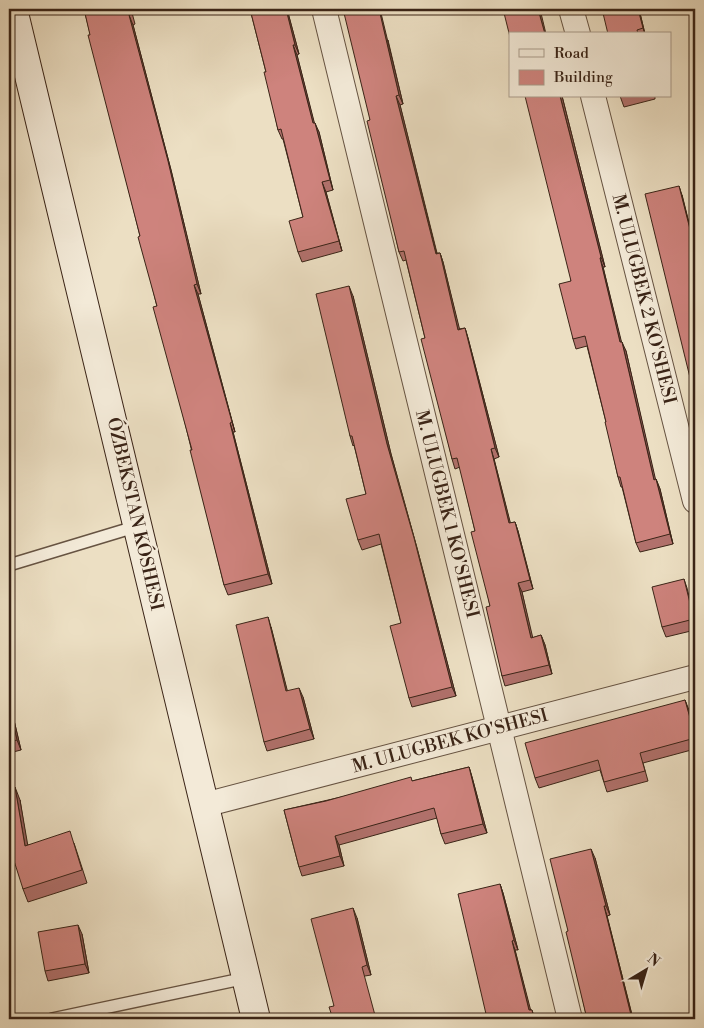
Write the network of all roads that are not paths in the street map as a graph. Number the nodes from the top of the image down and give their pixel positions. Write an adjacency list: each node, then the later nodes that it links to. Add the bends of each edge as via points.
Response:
1 (14, 9): 7 (street, ÓZBEKSTAN KÓSHESI)
2 (324, 9): 10 (street, M. ULUGBEK 1 KO'SHESI)
3 (571, 9): 4 (street)
4 (577, 32)
5 (594, 98): 6 (street, M. ULUGBEK 2 KO'SHESI)
6 (695, 501)
7 (138, 526): 8 (lane); 11 (street, ÓZBEKSTAN KÓSHESI)
8 (9, 565)
9 (695, 677): 10 (street, M. ULUGBEK KO'SHESI)
10 (499, 728): 11 (street, M. ULUGBEK KO'SHESI); 15 (street, M. ULUGBEK 1 KO'SHESI)
11 (204, 805): 12 (street, ÓZBEKSTAN KÓSHESI)
12 (246, 978): 13 (lane); 14 (street, ÓZBEKSTAN KÓSHESI)
13 (52, 1019)
14 (256, 1019)
15 (570, 1019)

